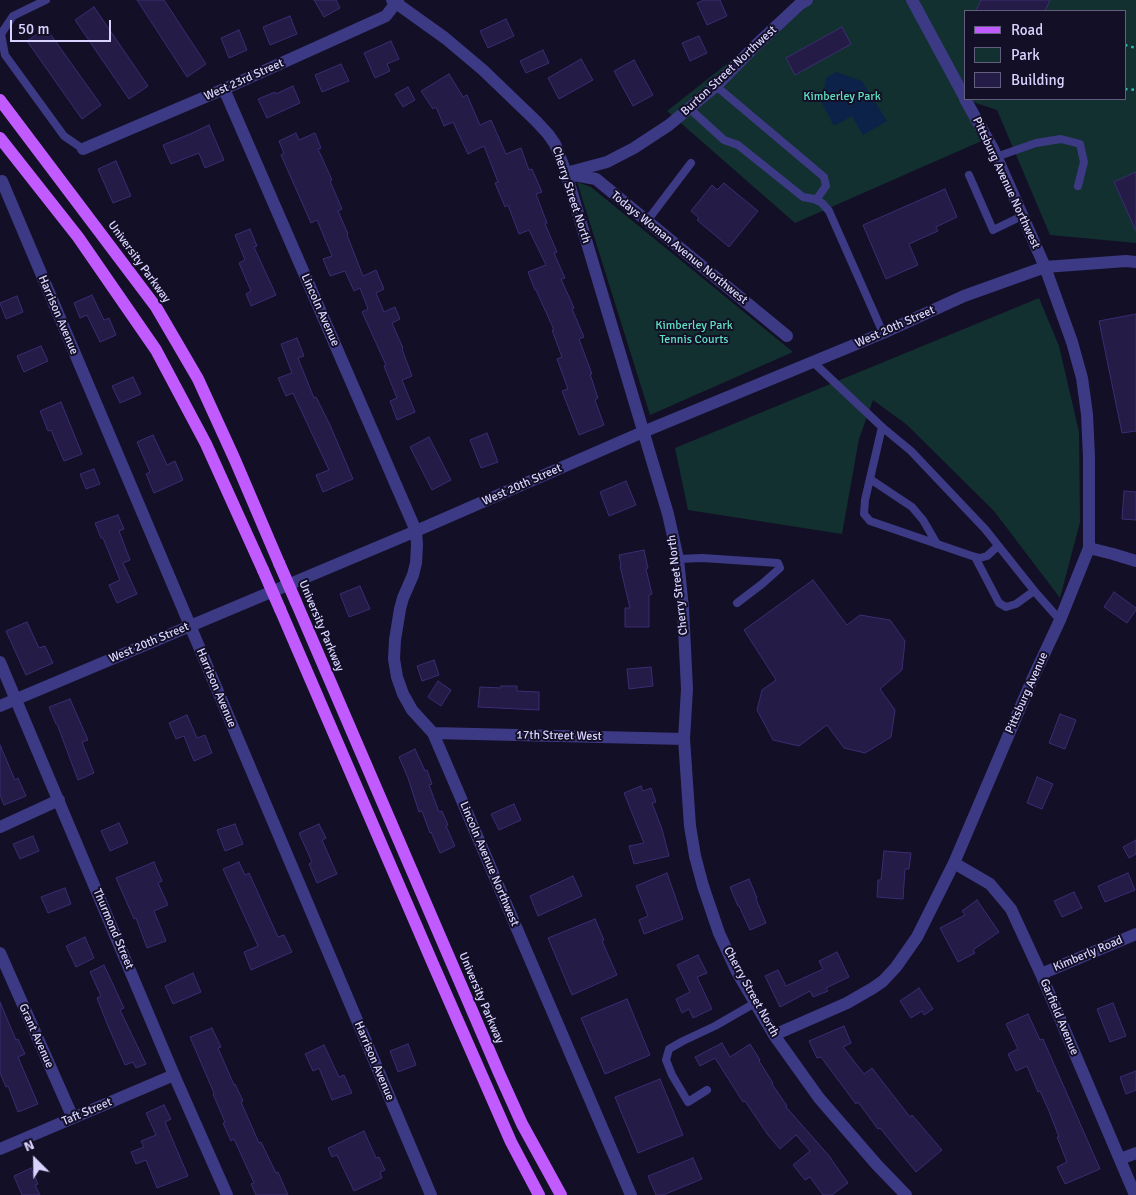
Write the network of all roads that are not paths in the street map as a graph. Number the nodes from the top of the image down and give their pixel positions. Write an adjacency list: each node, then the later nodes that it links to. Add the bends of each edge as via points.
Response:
1 (46, 0): 12 (lane, via 13,16 1,34 5,55 64,136)
2 (808, 0): 5 (street, Burton Street Northwest, via 755,46)
3 (912, 0): 7 (street, Pittsburg Avenue Northwest)
4 (395, 1): 6 (street, West 23rd Street, via 386,16); 15 (street, Cherry Street North, via 445,38 536,121 555,144)
5 (716, 86): 10 (street, Burton Street Northwest); 19 (lane, via 824,177 826,186)
6 (224, 89): 12 (street, West 23rd Street); 30 (street, Lincoln Avenue)
7 (964, 96)
8 (0, 100): 63 (main road, University Parkway, bridge, via 156,307 198,379 499,1073 522,1124)
9 (966, 100): 13 (street, Pittsburg Avenue Northwest)
10 (690, 109): 15 (street, Burton Street Northwest, via 669,126 607,162); 19 (lane, via 724,140 738,145 803,197)
11 (0, 138): 62 (main road, bridge, via 78,238 156,350 206,444 432,964 511,1142)
12 (82, 148)
13 (996, 157): 18 (lane, via 1062,138 1080,144 1084,162); 20 (street, Pittsburg Avenue Northwest)
14 (691, 163): 21 (lane)
15 (566, 173): 21 (street, Todays Woman Avenue Northwest, via 596,179); 28 (street, Cherry Street North)
16 (969, 175): 20 (lane, via 992,230)
17 (1, 181): 40 (street, Harrison Avenue)
18 (1078, 186)
19 (816, 200): 24 (lane, via 829,211)
20 (1022, 216): 23 (street, Pittsburg Avenue Northwest)
21 (647, 221): 25 (street, Todays Woman Avenue Northwest)
22 (1136, 262): 23 (street, West 20th Street)
23 (1045, 267): 24 (street, West 20th Street, via 964,296); 33 (street, Pittsburg Avenue, via 1082,378 1090,457)
24 (883, 333): 26 (street, West 20th Street)
25 (787, 336)
26 (813, 362): 27 (lane); 28 (street, West 20th Street)
27 (882, 427): 29 (lane); 32 (lane, via 911,451)
28 (643, 432): 30 (street, West 20th Street); 35 (street, Cherry Street North)
29 (870, 479): 31 (lane, via 912,507); 31 (lane, via 864,508 864,514 870,521)
30 (416, 531): 40 (street, West 20th Street); 44 (street, Lincoln Avenue Northwest, via 416,563 400,609 394,659 403,694 412,710)
31 (937, 544): 34 (lane)
32 (998, 546): 34 (lane, via 987,556); 37 (lane)
33 (1089, 548): 36 (street); 39 (street, Pittsburg Avenue)
34 (975, 557): 37 (lane, via 999,604 1006,607 1016,604)
35 (678, 559): 38 (lane, via 778,563 780,568); 45 (street, Cherry Street North, via 686,689)
36 (1136, 562)
37 (1034, 591): 39 (lane)
38 (737, 602)
39 (1060, 620): 48 (street, Pittsburg Avenue)
40 (190, 626): 42 (street, West 20th Street); 61 (street, Harrison Avenue)
41 (0, 662): 42 (street, Thurmond Street)
42 (16, 699): 43 (street, West 20th Street); 46 (street, Thurmond Street)
43 (0, 706)
44 (433, 733): 45 (street, 17th Street West); 64 (street, Lincoln Avenue Northwest)
45 (684, 739): 52 (street, Cherry Street North, via 690,826 703,886 719,933)
46 (59, 800): 47 (street); 54 (street, Thurmond Street)
47 (0, 826)
48 (954, 863): 51 (street, Garfield Avenue, via 990,884 1011,909); 53 (street, Pittsburg Avenue, via 917,937 883,981 847,1003)
49 (1136, 934): 51 (street, Kimberly Road)
50 (0, 953): 56 (street, Grant Avenue)
51 (1041, 974): 59 (street, Garfield Avenue)
52 (755, 1003): 53 (street, Cherry Street North); 55 (lane, via 669,1050 666,1060 688,1102)
53 (774, 1035): 65 (street, Cherry Street North, via 819,1098)
54 (174, 1075): 56 (street, Taft Street); 60 (street, Thurmond Street)
55 (707, 1090)
56 (72, 1118): 57 (street, Taft Street)
57 (0, 1149)
58 (1136, 1153): 59 (street)
59 (1120, 1159): 66 (street, Garfield Avenue)
60 (226, 1195)
61 (432, 1195)
62 (539, 1195)
63 (561, 1195)
64 (631, 1195)
65 (906, 1195)
66 (1135, 1195)

